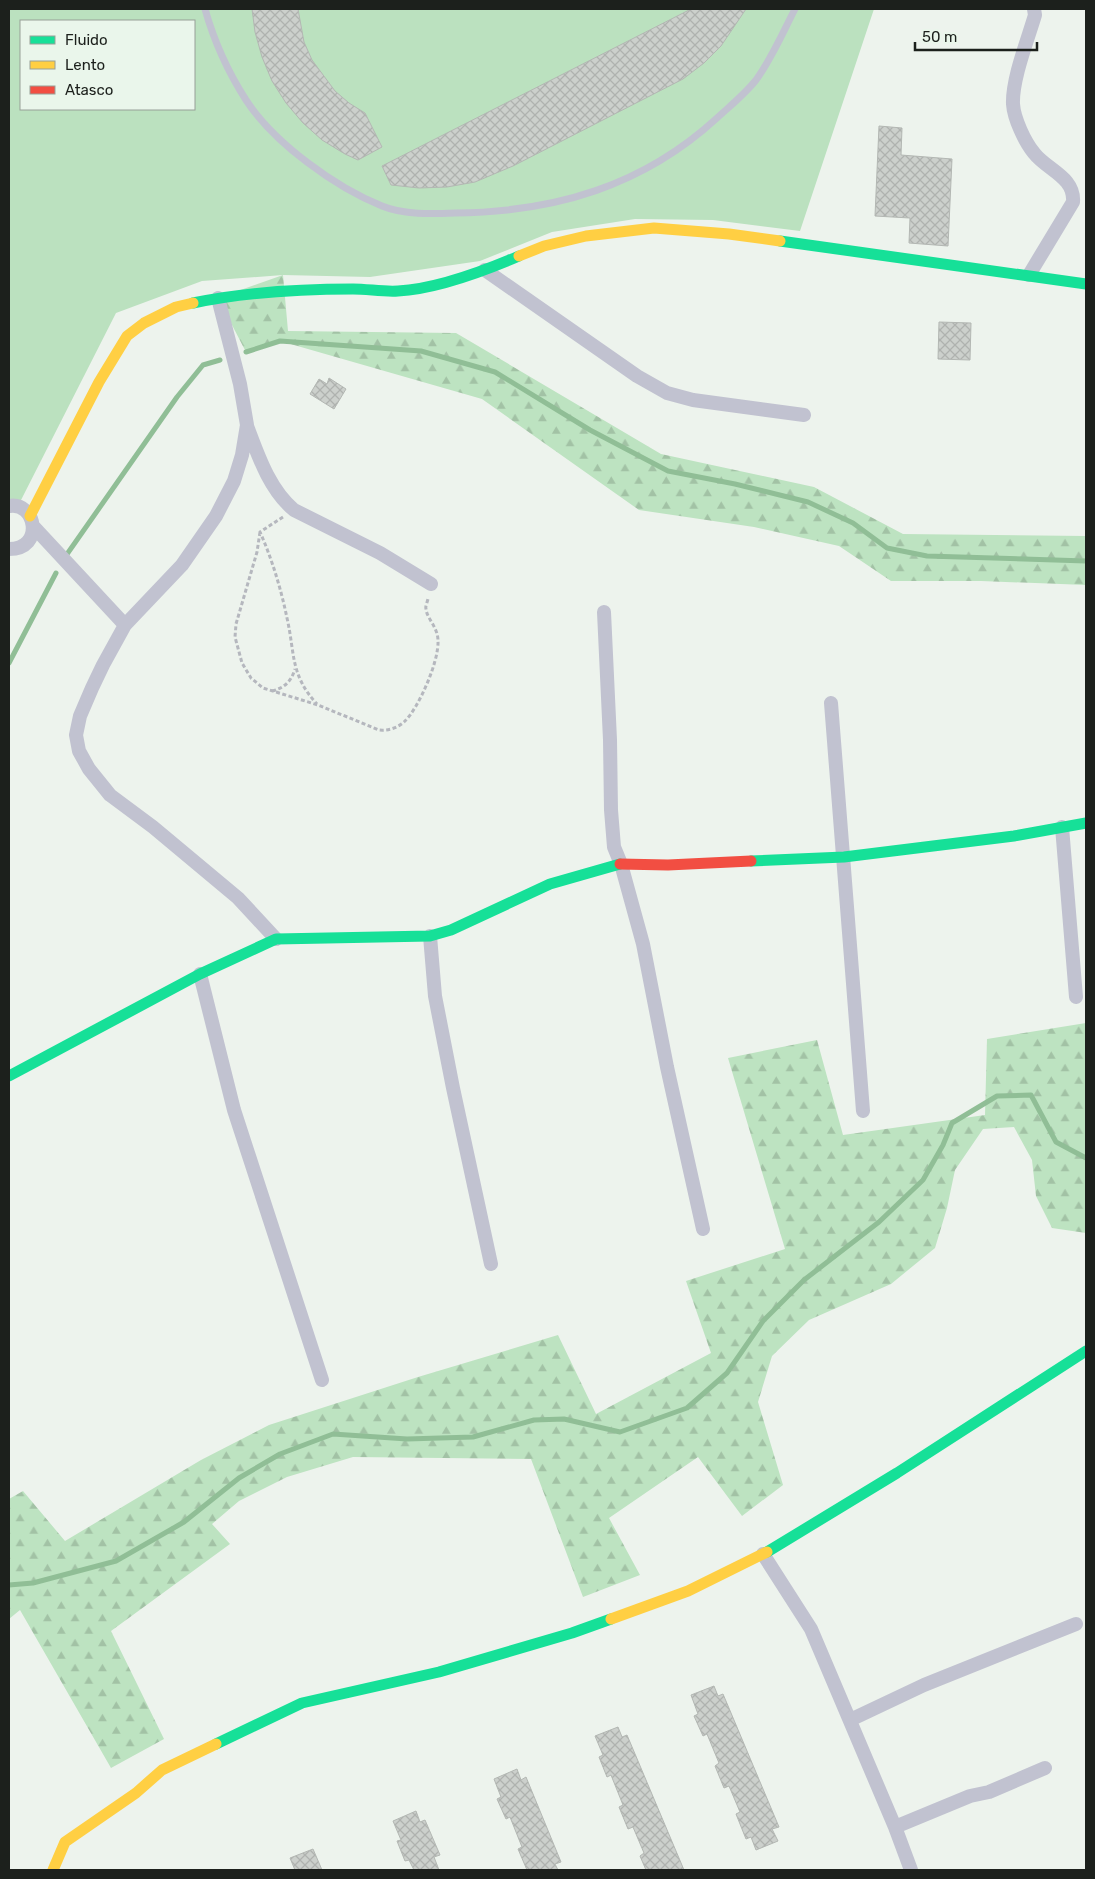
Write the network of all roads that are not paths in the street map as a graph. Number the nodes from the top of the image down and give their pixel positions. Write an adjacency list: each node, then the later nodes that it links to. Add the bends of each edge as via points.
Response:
1 (205, 9): 2 (lane, via 227,67 246,101 264,123 312,166 340,185 383,207 424,214 483,213 558,202 600,190 659,163 702,132 755,80)
2 (795, 9)
3 (1034, 9): 5 (street, via 1016,82 1014,104 1018,125 1034,154 1069,183 1074,194 1073,202)
4 (485, 270): 5 (street, via 544,246 654,228 729,234); 7 (street, via 422,288 398,291 303,290); 8 (street, via 637,376 667,393 693,400)
5 (1029, 275): 6 (street)
6 (1086, 284)
7 (218, 298): 9 (street); 11 (street, via 176,307 144,323 127,336 99,382)
8 (804, 416)
9 (247, 425): 13 (street, via 261,462 284,502); 15 (street, via 234,481 216,516 182,565)
10 (10, 503): 11 (street, via 24,510)
11 (32, 521): 12 (street, via 32,535 27,543); 15 (street)
12 (9, 549)
13 (431, 584)
14 (604, 612): 20 (street, via 611,810 614,847)
15 (125, 625): 22 (street, via 80,716 76,735 79,751 110,795 238,898)
16 (831, 703): 19 (street)
17 (1086, 823): 18 (street)
18 (1062, 827): 19 (street); 24 (street)
19 (844, 857): 20 (street); 26 (street)
20 (621, 864): 21 (street, via 550,884 451,930); 27 (street, via 643,944)
21 (430, 936): 22 (street); 28 (street, via 435,996)
22 (276, 939): 23 (street)
23 (200, 974): 25 (street); 30 (street, via 234,1110)
24 (1076, 997)
25 (9, 1076)
26 (862, 1111)
27 (703, 1229)
28 (491, 1264)
29 (1086, 1351): 31 (street, via 897,1473)
30 (322, 1380)
31 (763, 1554): 33 (street, via 811,1629); 36 (street, via 688,1591 572,1632 439,1672 302,1703 275,1715 162,1770 136,1793 65,1842)
32 (1076, 1624): 33 (street, via 924,1685)
33 (850, 1720): 35 (street)
34 (1045, 1768): 35 (street)
35 (895, 1827): 37 (street)
36 (54, 1870)
37 (911, 1870)

